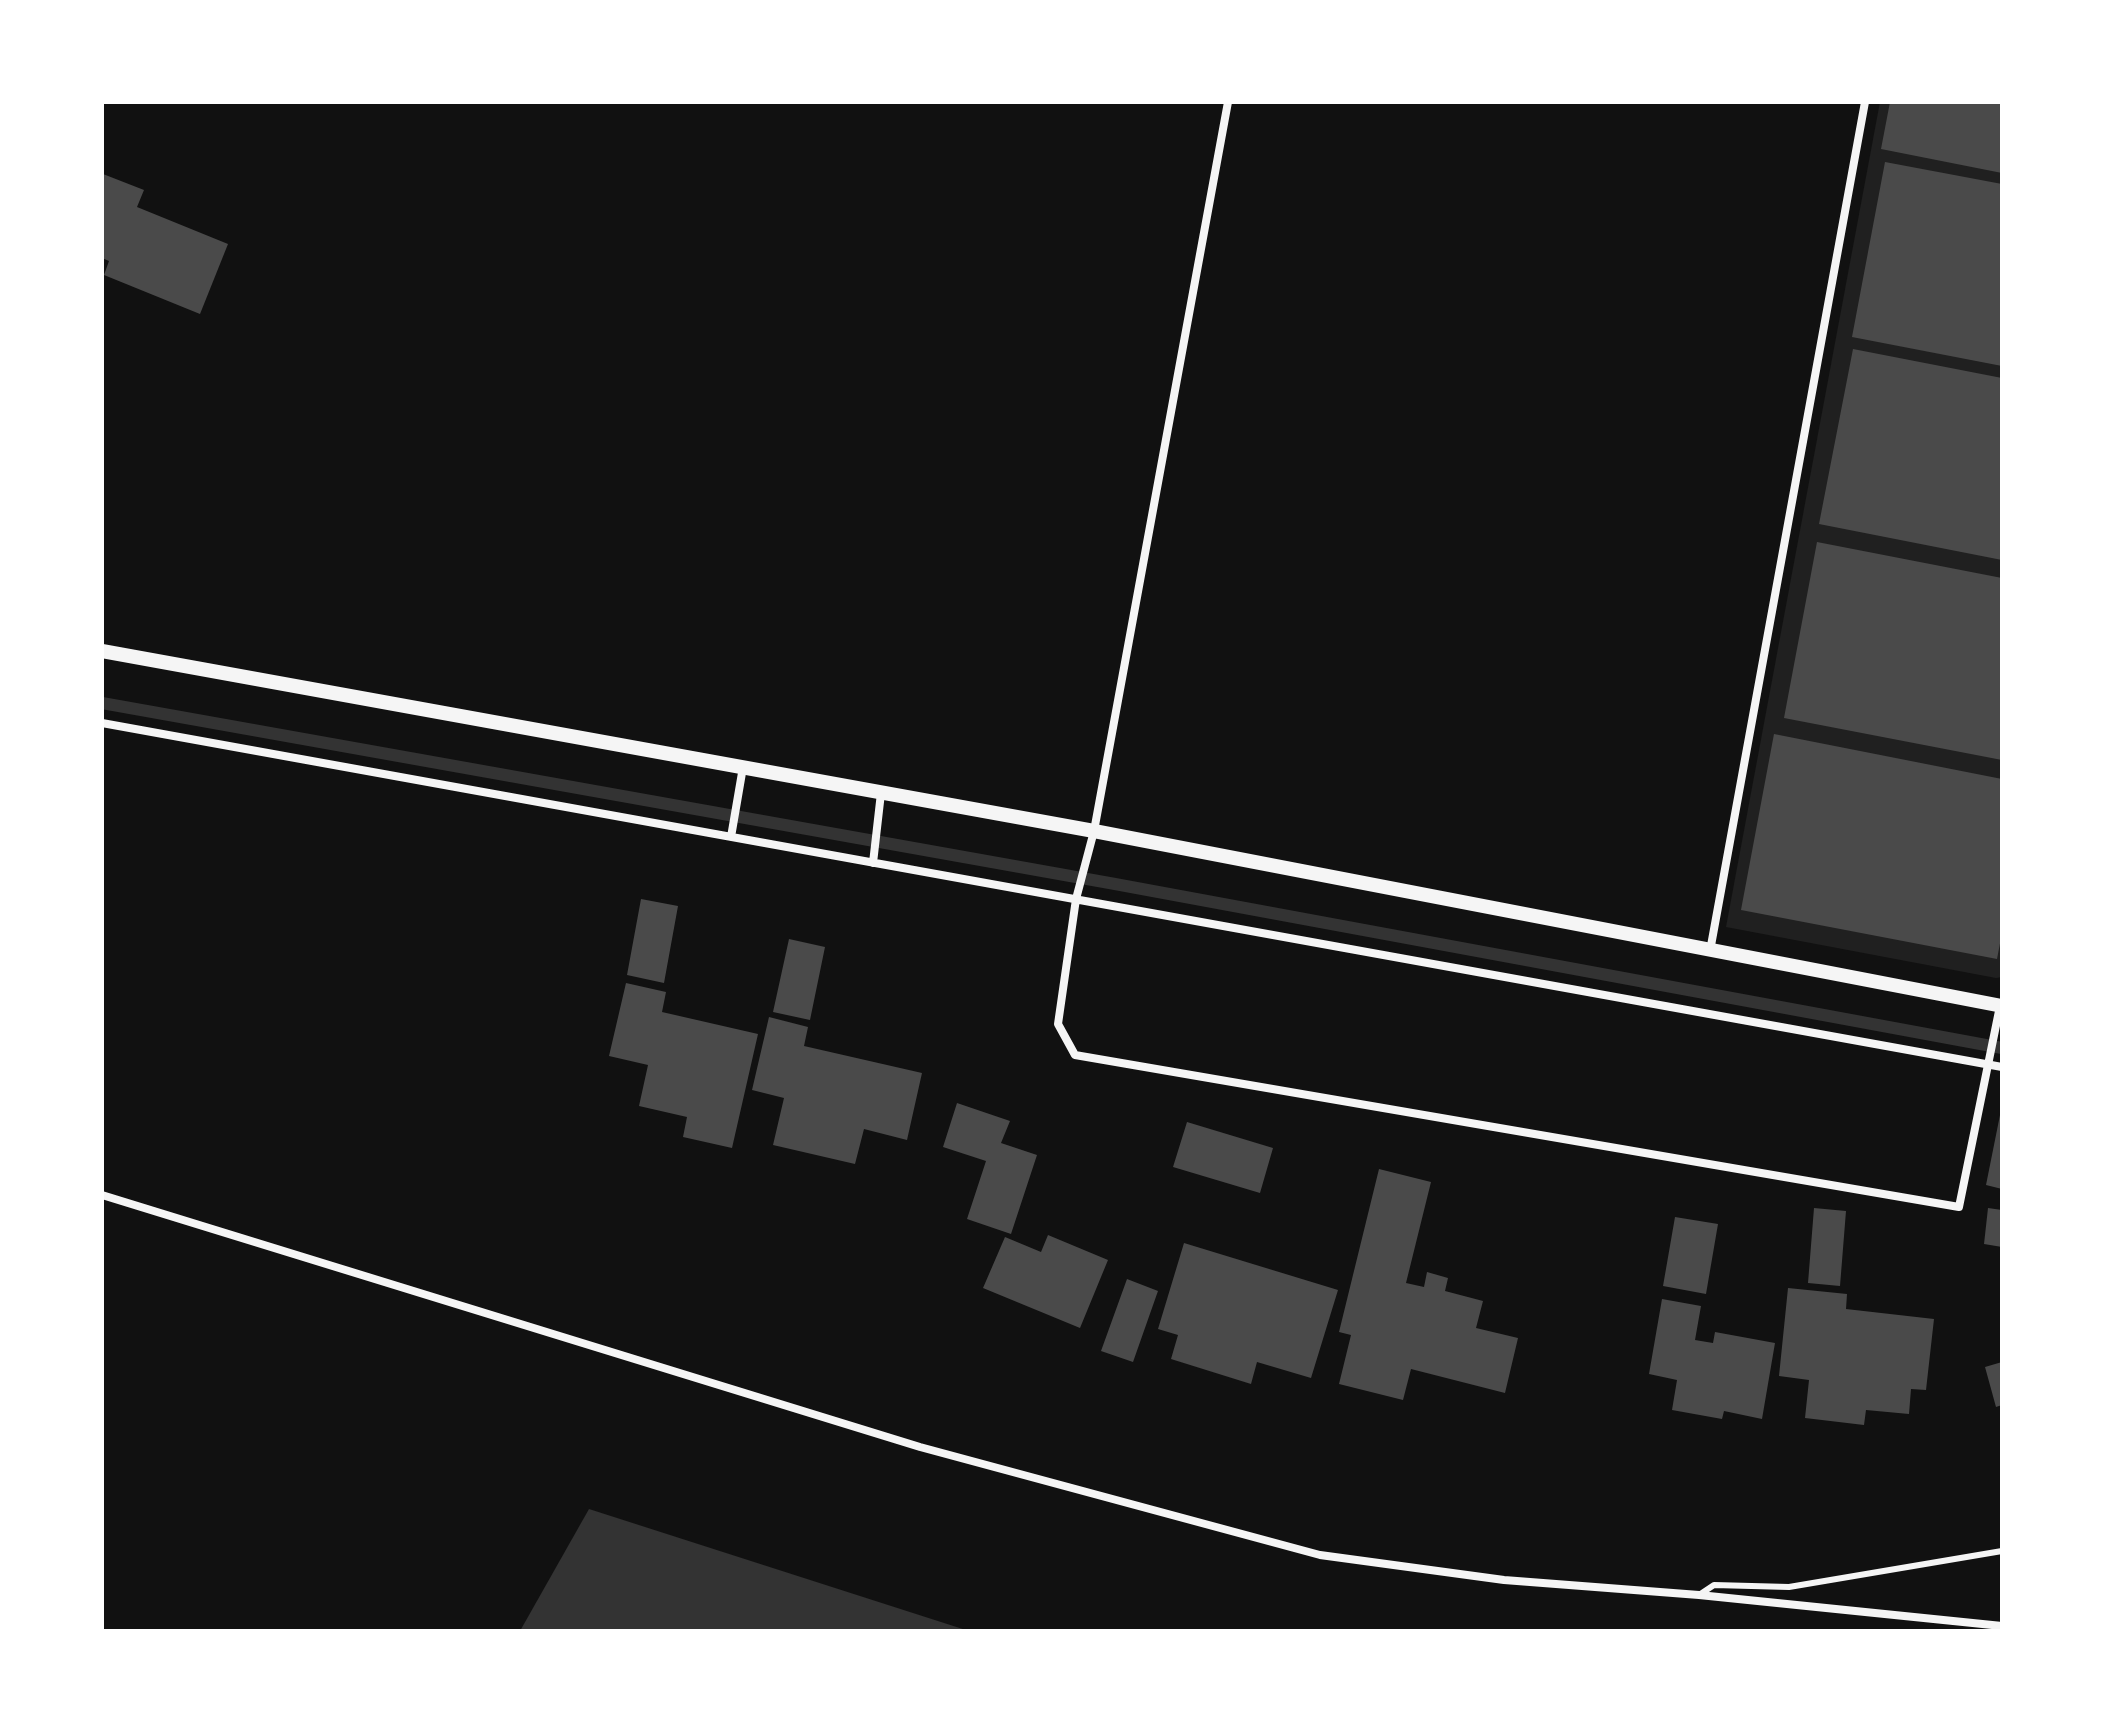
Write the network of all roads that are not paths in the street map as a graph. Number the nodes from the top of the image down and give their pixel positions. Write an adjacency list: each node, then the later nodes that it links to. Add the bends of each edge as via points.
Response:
1 (1228, 102): 7 (street)
2 (1865, 102): 11 (street)
3 (102, 651): 5 (street)
4 (102, 723): 8 (street)
5 (743, 767): 6 (street); 8 (street)
6 (881, 793): 7 (street); 9 (street)
7 (1094, 831): 10 (street); 11 (street)
8 (731, 837): 9 (street)
9 (873, 863): 10 (street)
10 (1076, 899): 13 (street); 13 (street, via 1058,1024 1075,1055 1959,1207)
11 (1709, 952): 12 (street)
12 (2001, 1006): 13 (street)
13 (1990, 1061): 14 (street)
14 (2002, 1067)
15 (102, 1195): 17 (street, via 905,1442 1320,1555 1504,1580)
16 (2002, 1551): 17 (lane, via 1789,1587 1714,1585)
17 (1699, 1595): 18 (street)
18 (2002, 1626)

